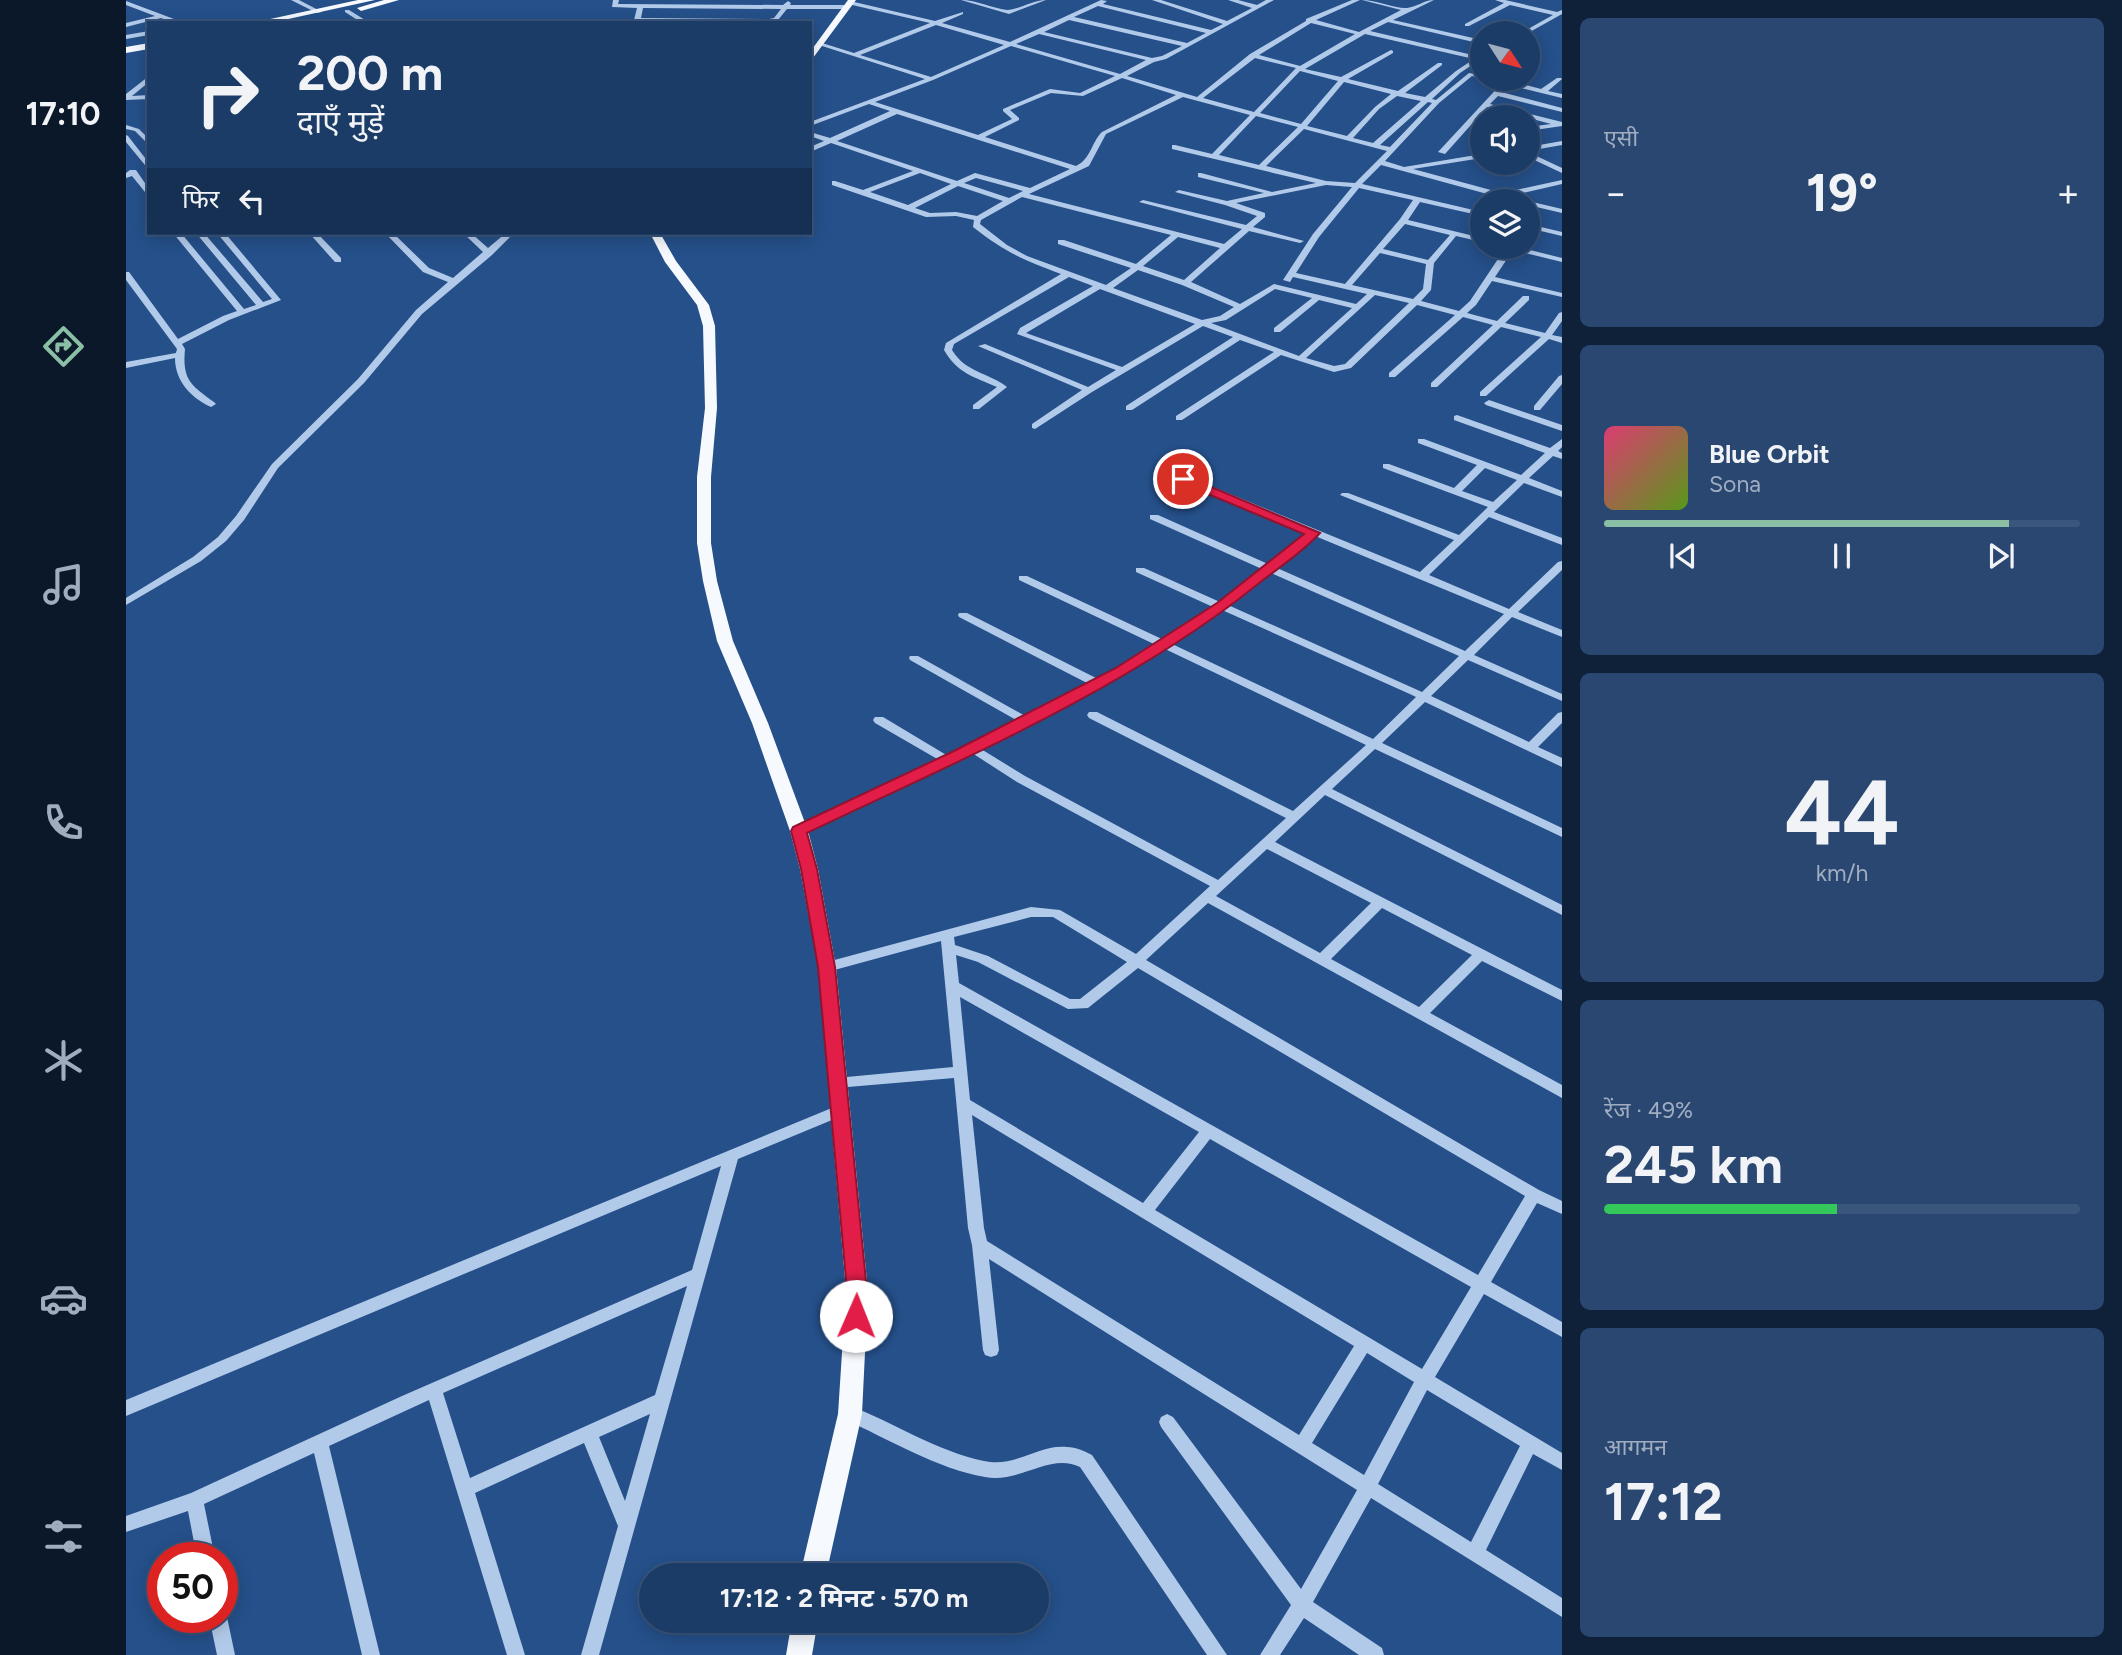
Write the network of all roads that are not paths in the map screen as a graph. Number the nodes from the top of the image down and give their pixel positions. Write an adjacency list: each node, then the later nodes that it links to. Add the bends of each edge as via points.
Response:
1 (294, 0): 26 (street)
2 (371, 0): 26 (main road)
3 (395, 0): 29 (main road)
4 (616, 0): 23 (street, via 614,6)
5 (964, 0): 14 (street, via 1009,12)
6 (1107, 0): 22 (street)
7 (1155, 0): 43 (street)
8 (1231, 0): 25 (street)
9 (1271, 0): 25 (street)
10 (1357, 0): 34 (street)
11 (1365, 0): 27 (street)
12 (1431, 0): 27 (street)
13 (1498, 0): 20 (street)
14 (1037, 1)
15 (126, 3): 24 (street)
16 (652, 3): 17 (street); 23 (street)
17 (698, 3): 18 (street)
18 (742, 3): 19 (street)
19 (788, 3): 21 (street); 41 (street)
20 (1509, 3): 31 (street); 46 (street)
21 (850, 4): 42 (street); 55 (main road)
22 (1097, 4): 33 (street); 48 (street)
23 (642, 6): 40 (street)
24 (138, 7): 28 (street); 32 (street)
25 (1256, 7): 43 (street)
26 (314, 9): 37 (main road)
27 (1407, 10): 35 (street)
28 (126, 11)
29 (347, 11): 38 (main road); 39 (street)
30 (961, 13): 42 (street)
31 (1560, 13): 44 (street)
32 (162, 16): 36 (street); 45 (street)
33 (1069, 18): 47 (street); 56 (street)
34 (1308, 20): 50 (street); 60 (street)
35 (1387, 20): 50 (street); 52 (street)
36 (175, 21)
37 (264, 21)
38 (297, 21)
39 (364, 21)
40 (636, 21)
41 (774, 21)
42 (936, 23): 53 (street); 59 (street)
43 (1227, 23): 48 (street)
44 (1540, 24)
45 (126, 25)
46 (1467, 25)
47 (1038, 32): 53 (street); 63 (street)
48 (1211, 32): 56 (street)
49 (147, 33): 51 (street)
50 (1362, 33): 61 (street); 66 (street)
51 (126, 37)
52 (1470, 39)
53 (1011, 43): 70 (street); 71 (street)
54 (147, 44): 57 (main road)
55 (822, 45): 59 (street); 62 (main road)
56 (1188, 45): 63 (street)
57 (126, 48)
58 (1391, 52): 72 (street)
59 (854, 55): 71 (street)
60 (1252, 55): 66 (street); 83 (street)
61 (1470, 56)
62 (812, 57)
63 (1152, 60): 70 (street)
64 (1440, 64): 77 (street)
65 (1470, 64): 67 (street)
66 (1300, 69): 72 (street); 90 (street)
67 (1458, 72): 68 (street); 84 (street)
68 (1470, 74)
69 (1470, 75): 86 (street)
70 (1121, 76): 79 (street); 100 (street, via 1081,95 1053,90 1042,93 1005,110 1017,119)
71 (931, 79): 85 (street)
72 (1343, 79): 77 (street); 95 (street)
73 (1559, 79): 76 (street)
74 (147, 80): 81 (street)
75 (1540, 90): 76 (street)
76 (1543, 91): 80 (street)
77 (1398, 93): 84 (street); 101 (street)
78 (1496, 93): 87 (street); 88 (street)
79 (1183, 94): 83 (street); 119 (street, via 1104,133 1093,158)
80 (1562, 96)
81 (126, 97): 82 (street)
82 (147, 97)
83 (1198, 99): 90 (street)
84 (1425, 100): 86 (street); 105 (street)
85 (871, 103): 89 (street); 93 (street)
86 (1437, 103): 109 (street)
87 (1486, 105)
88 (1562, 110)
89 (897, 111): 100 (street); 103 (street)
90 (1254, 114): 95 (street); 111 (street)
91 (1540, 120): 94 (street)
92 (1470, 122): 110 (street)
93 (812, 123)
94 (1562, 124): 97 (street)
95 (1303, 126): 101 (street); 117 (street)
96 (126, 127): 102 (street, via 137,130)
97 (1540, 127)
98 (812, 135): 103 (street)
99 (126, 137): 116 (street)
100 (978, 138): 119 (street)
101 (1349, 138): 105 (street)
102 (147, 141)
103 (831, 142): 107 (street); 121 (street)
104 (1562, 144): 108 (street)
105 (1375, 145): 109 (street)
106 (1175, 147): 111 (street)
107 (812, 149)
108 (1540, 149)
109 (1392, 150): 115 (street)
110 (1442, 152)
111 (1213, 157): 117 (street)
112 (1470, 158): 120 (street)
113 (1540, 159): 122 (street)
114 (126, 161): 123 (street)
115 (1379, 162): 120 (street); 129 (street)
116 (147, 165)
117 (1260, 168): 127 (street)
118 (147, 169): 123 (street)
119 (1077, 169): 133 (street)
120 (1402, 169): 131 (street)
121 (919, 171): 128 (street); 134 (street)
122 (1562, 171)
123 (130, 174): 137 (street)
124 (1201, 175): 138 (street)
125 (1562, 182): 130 (street)
126 (835, 183): 134 (street)
127 (1326, 183): 129 (street); 138 (street)
128 (956, 184): 133 (street, via 979,175); 141 (street); 145 (street)
129 (1357, 185): 140 (street); 177 (street)
130 (1541, 187): 132 (street); 136 (street)
131 (1475, 189)
132 (1532, 189)
133 (1031, 191): 139 (street)
134 (862, 192): 145 (street)
135 (1179, 192): 143 (street)
136 (1562, 192)
137 (147, 193)
138 (1272, 193): 143 (street)
139 (1022, 195): 141 (street); 162 (street)
140 (1418, 199): 146 (street); 149 (street)
141 (1009, 201): 148 (street)
142 (1143, 202): 150 (street)
143 (1227, 203): 150 (street, via 1262,215)
144 (1540, 206): 147 (street)
145 (908, 208): 148 (street, via 934,216)
146 (1470, 211)
147 (1562, 211)
148 (978, 219): 167 (street, via 976,225)
149 (1403, 220): 152 (street); 168 (street)
150 (1248, 229): 164 (street); 166 (street)
151 (1540, 229): 153 (street)
152 (1455, 233): 163 (street); 174 (street)
153 (1562, 234)
154 (179, 235): 193 (street)
155 (202, 235): 190 (street)
156 (223, 235): 190 (street, via 277,298)
157 (315, 235): 172 (street)
158 (391, 235): 180 (street, via 426,270)
159 (469, 235): 169 (street)
160 (508, 235): 169 (street)
161 (655, 235): 263 (main road, via 702,305 709,326 712,408 704,543 710,581 725,641)
162 (1176, 235): 166 (street); 175 (street)
163 (1470, 237)
164 (1300, 241)
165 (1061, 242): 175 (street)
166 (1227, 247): 181 (street)
167 (1008, 250): 176 (street)
168 (1378, 250): 174 (street); 183 (street)
169 (489, 253): 180 (street)
170 (1540, 254): 173 (street)
171 (1502, 259): 178 (street)
172 (338, 260)
173 (1562, 260)
174 (1430, 263): 189 (street, via 1429,287)
175 (1136, 268): 181 (street); 182 (street)
176 (1068, 274): 182 (street); 214 (street, via 950,343 948,350 955,362 1003,387)
177 (1291, 274): 183 (street); 184 (street)
178 (1490, 278): 186 (street); 194 (street)
179 (128, 279): 202 (street)
180 (455, 282): 241 (street, via 419,312 361,381 275,466 222,539)
181 (1185, 283): 191 (street)
182 (1103, 286): 196 (street); 208 (street, via 1021,334)
183 (1347, 286): 185 (street)
184 (1283, 287): 187 (street); 191 (street, via 1272,287)
185 (1374, 292): 189 (street); 192 (street)
186 (1562, 295)
187 (1319, 296): 192 (street); 198 (street)
188 (1526, 298): 197 (street)
189 (1416, 302): 194 (street); 206 (street, via 1348,366 1334,369)
190 (262, 306): 193 (street)
191 (1241, 307): 196 (street)
192 (1358, 307): 206 (street)
193 (242, 312): 202 (street)
194 (1461, 313): 197 (street); 209 (street)
195 (1562, 315): 199 (street)
196 (1202, 323): 200 (street); 208 (street)
197 (1500, 323): 199 (street); 211 (street)
198 (1277, 330)
199 (1547, 336): 201 (street); 220 (street, via 1486,399)
200 (1239, 337): 204 (street); 215 (street)
201 (1562, 340)
202 (176, 344): 205 (street)
203 (982, 346): 212 (street)
204 (1280, 352): 206 (street); 217 (street)
205 (180, 355): 207 (street); 213 (street, via 182,381)
206 (1300, 359)
207 (126, 365)
208 (1124, 370): 212 (street)
209 (1392, 375)
210 (1562, 379): 216 (street)
211 (1434, 385)
212 (1089, 390): 219 (street)
213 (211, 404)
214 (975, 407)
215 (1129, 408)
216 (1537, 408)
217 (1179, 418)
218 (1457, 418): 223 (street)
219 (1035, 426)
220 (1562, 428)
221 (1421, 441): 224 (street)
222 (1562, 442): 223 (street)
223 (1557, 455): 227 (street)
224 (1485, 464): 227 (street); 228 (street)
225 (1386, 466): 228 (street)
226 (1165, 474): 233 (street)
227 (1524, 479): 229 (street); 231 (street)
228 (1456, 491): 231 (street)
229 (1562, 494)
230 (1345, 495): 234 (street)
231 (1491, 509): 234 (street); 235 (street)
232 (1154, 517): 237 (street)
233 (1313, 533): 237 (street); 239 (street)
234 (1459, 538): 239 (street)
235 (1562, 542)
236 (1562, 564): 243 (street)
237 (1268, 569): 242 (street); 247 (street)
238 (1140, 570): 242 (street)
239 (1423, 575): 243 (street)
240 (1023, 578): 246 (street)
241 (126, 602)
242 (1222, 606): 246 (street); 250 (street)
243 (1512, 613): 245 (street); 247 (street)
244 (963, 615): 249 (street)
245 (1562, 634)
246 (1166, 645): 249 (street); 256 (street)
247 (1468, 656): 250 (street); 251 (street)
248 (914, 658): 255 (street)
249 (1098, 684): 255 (street)
250 (1424, 698): 256 (street); 258 (street)
251 (1562, 698)
252 (1093, 715): 262 (street)
253 (1562, 716): 258 (street)
254 (879, 720): 259 (street)
255 (1026, 721): 257 (street)
256 (1374, 744): 261 (street); 264 (street)
257 (972, 748): 259 (street); 266 (street)
258 (1530, 748): 260 (street)
259 (947, 760): 263 (street)
260 (1562, 763)
261 (1324, 790): 262 (street); 269 (street)
262 (1294, 817): 265 (street)
263 (799, 831): 274 (main road)
264 (1562, 832)
265 (1265, 842): 266 (street); 268 (street)
266 (1218, 885): 267 (street)
267 (1206, 896): 272 (street); 273 (street)
268 (1380, 902): 271 (street); 272 (street)
269 (1562, 910)
270 (948, 941): 273 (street, via 1031,912 1055,913); 273 (street, via 1075,1005 1083,1004); 274 (street); 275 (street)
271 (1481, 954): 276 (street); 277 (street)
272 (1322, 959): 277 (street)
273 (1137, 961): 285 (street)
274 (827, 967): 279 (main road)
275 (954, 987): 278 (street); 283 (street)
276 (1562, 996)
277 (1420, 1014): 280 (street)
278 (962, 1072): 279 (street); 281 (street)
279 (836, 1083): 282 (main road)
280 (1562, 1091)
281 (966, 1104): 287 (street); 288 (street)
282 (839, 1111): 284 (street); 298 (main road, via 857,1291)
283 (1208, 1131): 287 (street); 290 (street)
284 (732, 1155): 289 (street); 297 (street)
285 (1534, 1194): 286 (street); 290 (street)
286 (1562, 1208)
287 (1145, 1212): 292 (street)
288 (980, 1245): 293 (street); 303 (street)
289 (700, 1273): 295 (street); 296 (street)
290 (1483, 1286): 291 (street); 294 (street)
291 (1562, 1330)
292 (1364, 1344): 294 (street); 303 (street)
293 (991, 1350)
294 (1424, 1380): 302 (street); 305 (street)
295 (434, 1390): 301 (street); 306 (street)
296 (663, 1400): 300 (street); 309 (street)
297 (126, 1408)
298 (850, 1414): 312 (main road); 322 (street, via 976,1468 1000,1471 1057,1454 1076,1454 1086,1461)
299 (1167, 1422): 313 (street)
300 (589, 1434): 306 (street); 309 (street)
301 (320, 1442): 307 (street); 318 (street)
302 (1530, 1443): 304 (street); 311 (street)
303 (1302, 1445): 305 (street)
304 (1562, 1462)
305 (1366, 1485): 311 (street); 313 (street)
306 (465, 1489): 319 (street)
307 (195, 1500): 308 (street); 310 (street)
308 (126, 1524)
309 (627, 1527): 320 (street)
310 (203, 1542)
311 (1475, 1553): 314 (street)
312 (816, 1563)
313 (1303, 1606): 323 (street); 324 (street)
314 (1562, 1608)
315 (221, 1633): 317 (street)
316 (803, 1633): 321 (main road)
317 (226, 1655)
318 (371, 1655)
319 (516, 1655)
320 (590, 1655)
321 (799, 1655)
322 (1218, 1655)
323 (1269, 1655)
324 (1375, 1655)

